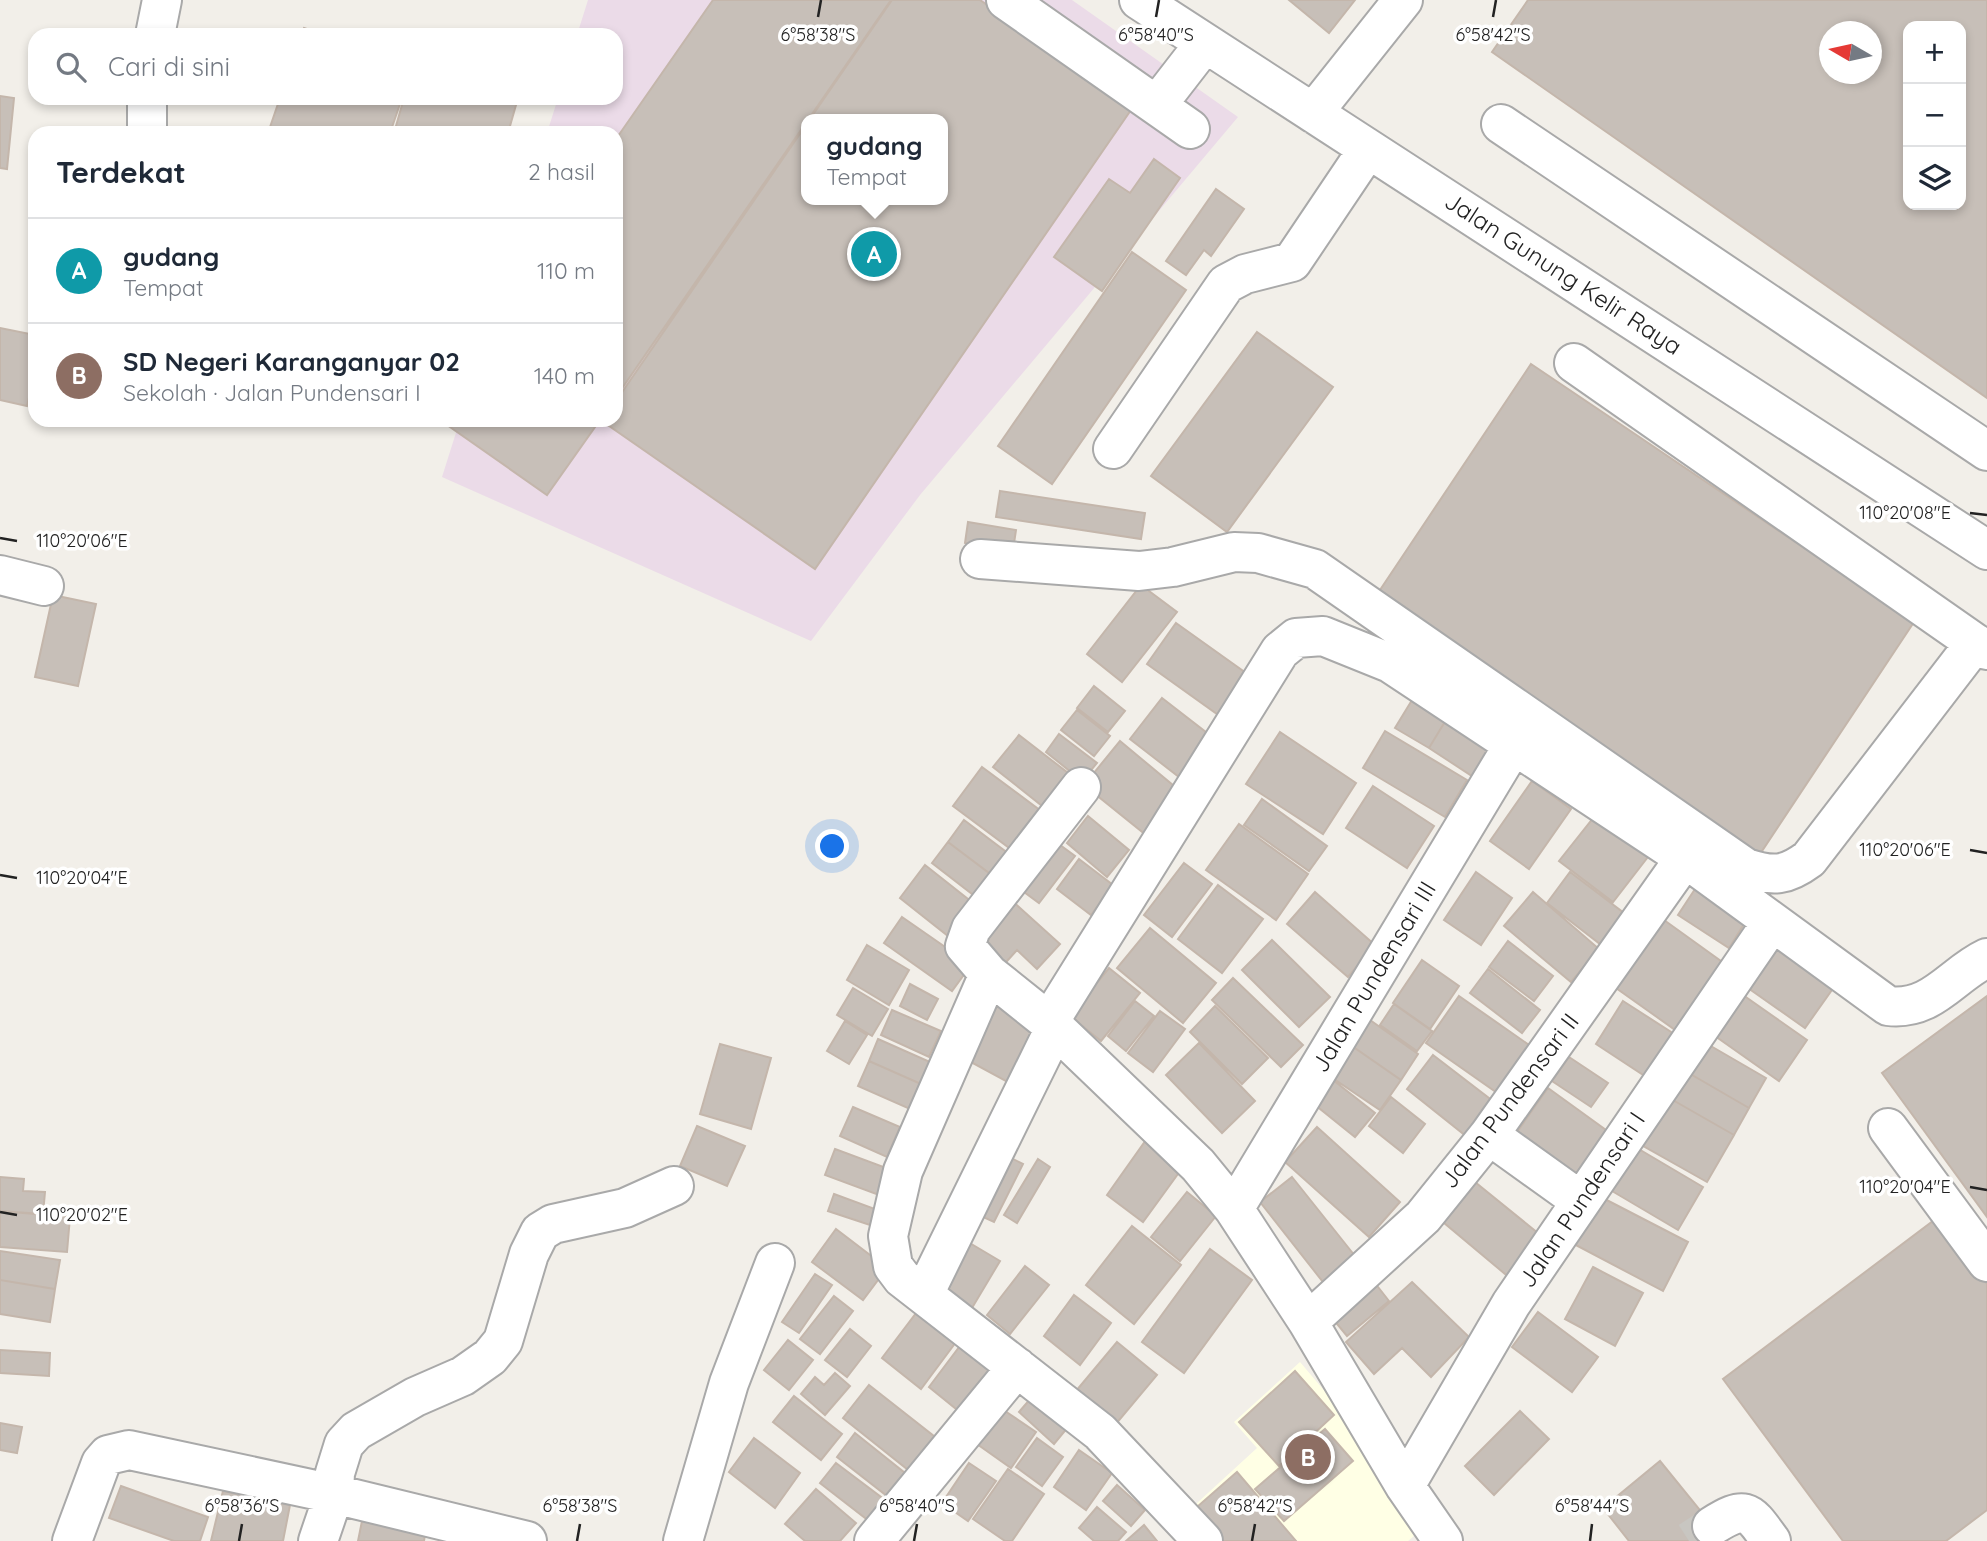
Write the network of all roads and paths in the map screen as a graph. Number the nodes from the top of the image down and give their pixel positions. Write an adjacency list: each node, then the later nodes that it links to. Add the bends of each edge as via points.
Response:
1 (162, 0): 5 (street)
2 (1006, 0): 8 (street)
3 (1139, 0): 6 (street, Jalan Gunung Kelir Raya)
4 (1403, 0): 9 (street)
5 (156, 28)
6 (1205, 43): 8 (street); 9 (street, Jalan Gunung Kelir Raya)
7 (147, 105): 11 (street)
8 (1157, 106): 12 (street)
9 (1313, 113): 13 (street, Jalan Gunung Kelir Raya)
10 (1501, 124): 16 (street)
11 (147, 126)
12 (1190, 129)
13 (1368, 149): 15 (street, via 1292,262 1226,284); 17 (street, Jalan Gunung Kelir Raya)
14 (1574, 363): 21 (street)
15 (1113, 450)
16 (1987, 451)
17 (1987, 550)
18 (980, 559): 21 (street, via 1139,571 1234,552 1258,553 1315,569 1746,869 1762,873 1791,873 1810,859)
19 (0, 575): 20 (street)
20 (44, 586)
21 (1981, 646)
22 (1514, 744): 24 (street); 28 (street, via 1390,663 1323,636 1296,638 1280,651); 33 (street, Jalan Pundensari III)
23 (1081, 787): 27 (street, via 967,935 968,952)
24 (1685, 858): 25 (street); 30 (street, Jalan Pundensari II)
25 (1772, 922): 26 (street, via 1888,1006 1912,1006 1934,997); 32 (street, Jalan Pundensari I)
26 (1987, 958)
27 (989, 974): 28 (street); 36 (street, via 903,1171 888,1236 893,1266)
28 (1051, 1026): 33 (street, via 1198,1166); 36 (street)
29 (1888, 1128): 34 (street)
30 (1489, 1135): 32 (street); 37 (street, Jalan Pundensari II, via 1423,1217)
31 (674, 1186): 40 (street, via 625,1208 553,1224 540,1232 503,1341 463,1376 356,1431 344,1444)
32 (1581, 1201): 39 (street, Jalan Pundensari I, via 1511,1304)
33 (1234, 1209): 37 (street)
34 (1987, 1262)
35 (775, 1263): 45 (street, via 729,1383)
36 (924, 1294): 38 (street)
37 (1308, 1322): 39 (street)
38 (1017, 1367): 46 (street); 47 (street, via 1100,1432)
39 (1405, 1486): 48 (street)
40 (334, 1494): 42 (street, via 130,1450 108,1455 96,1471); 43 (street); 44 (street)
41 (1712, 1525): 49 (street, via 1733,1512 1744,1512)
42 (72, 1541)
43 (318, 1541)
44 (527, 1541)
45 (683, 1541)
46 (874, 1541)
47 (1203, 1541)
48 (1443, 1541)
49 (1772, 1541)

